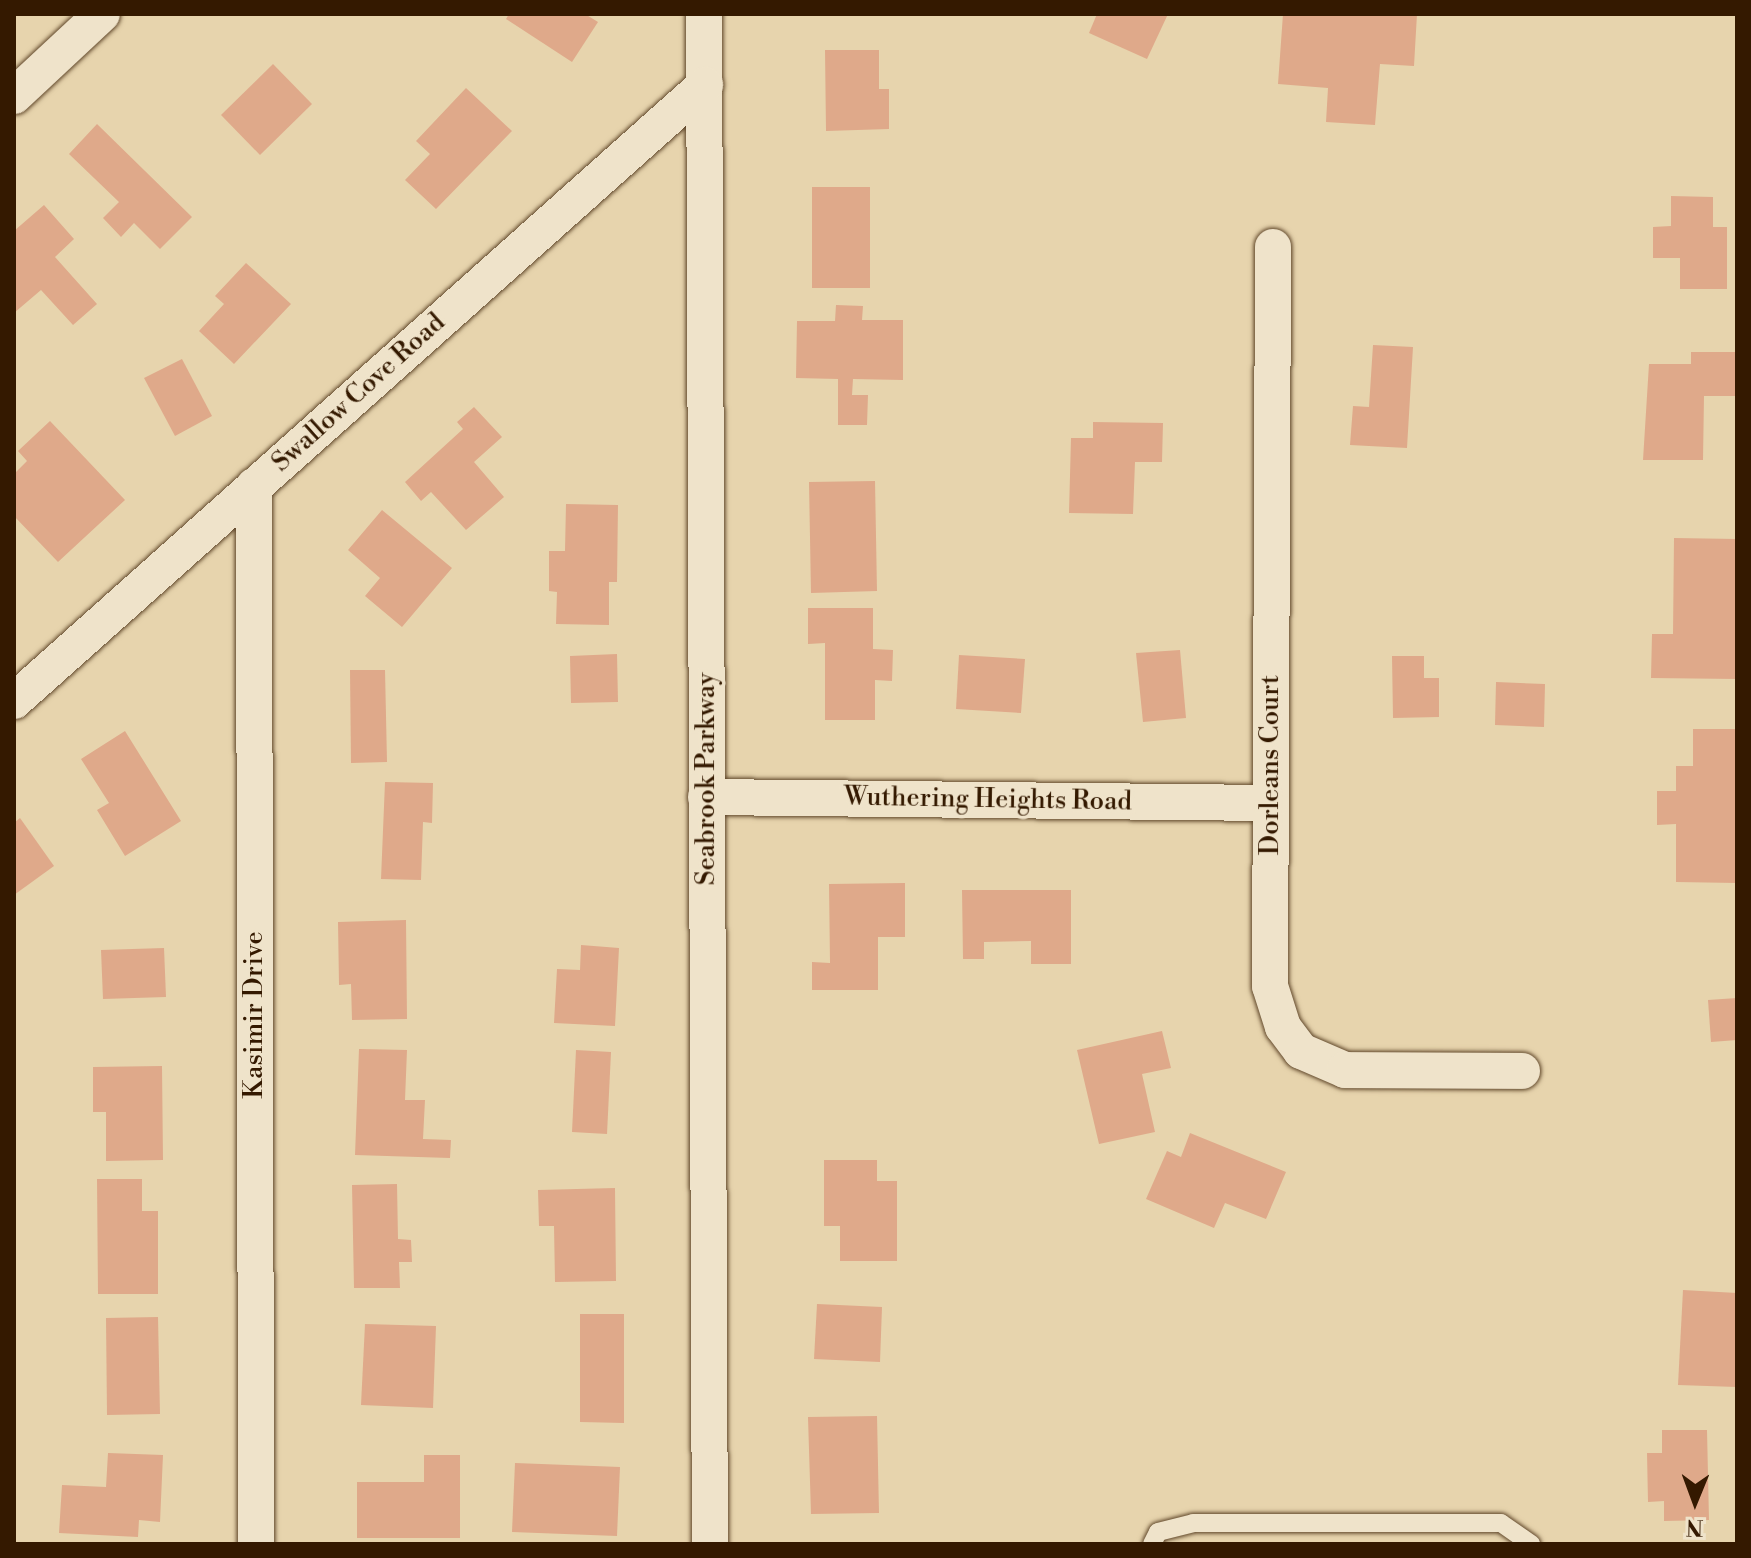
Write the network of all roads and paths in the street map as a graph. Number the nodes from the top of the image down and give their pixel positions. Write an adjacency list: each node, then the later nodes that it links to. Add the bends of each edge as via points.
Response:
1 (102, 14): 4 (street)
2 (704, 14): 3 (street, Seabrook Parkway)
3 (705, 85): 6 (street, Swallow Cove Road); 8 (street, Seabrook Parkway)
4 (14, 96)
5 (1273, 247): 9 (street, Dorleans Court)
6 (254, 486): 7 (street, Swallow Cove Road); 11 (street, Kasimir Drive)
7 (14, 701)
8 (706, 797): 9 (street, Wuthering Heights Road); 12 (street, Seabrook Parkway)
9 (1270, 803): 10 (street, Dorleans Court, via 1270,986 1283,1027 1301,1051 1345,1070)
10 (1522, 1071)
11 (256, 1544)
12 (710, 1544)
13 (1152, 1544): 14 (lane, via 1158,1532 1193,1523 1501,1523)
14 (1531, 1544)

